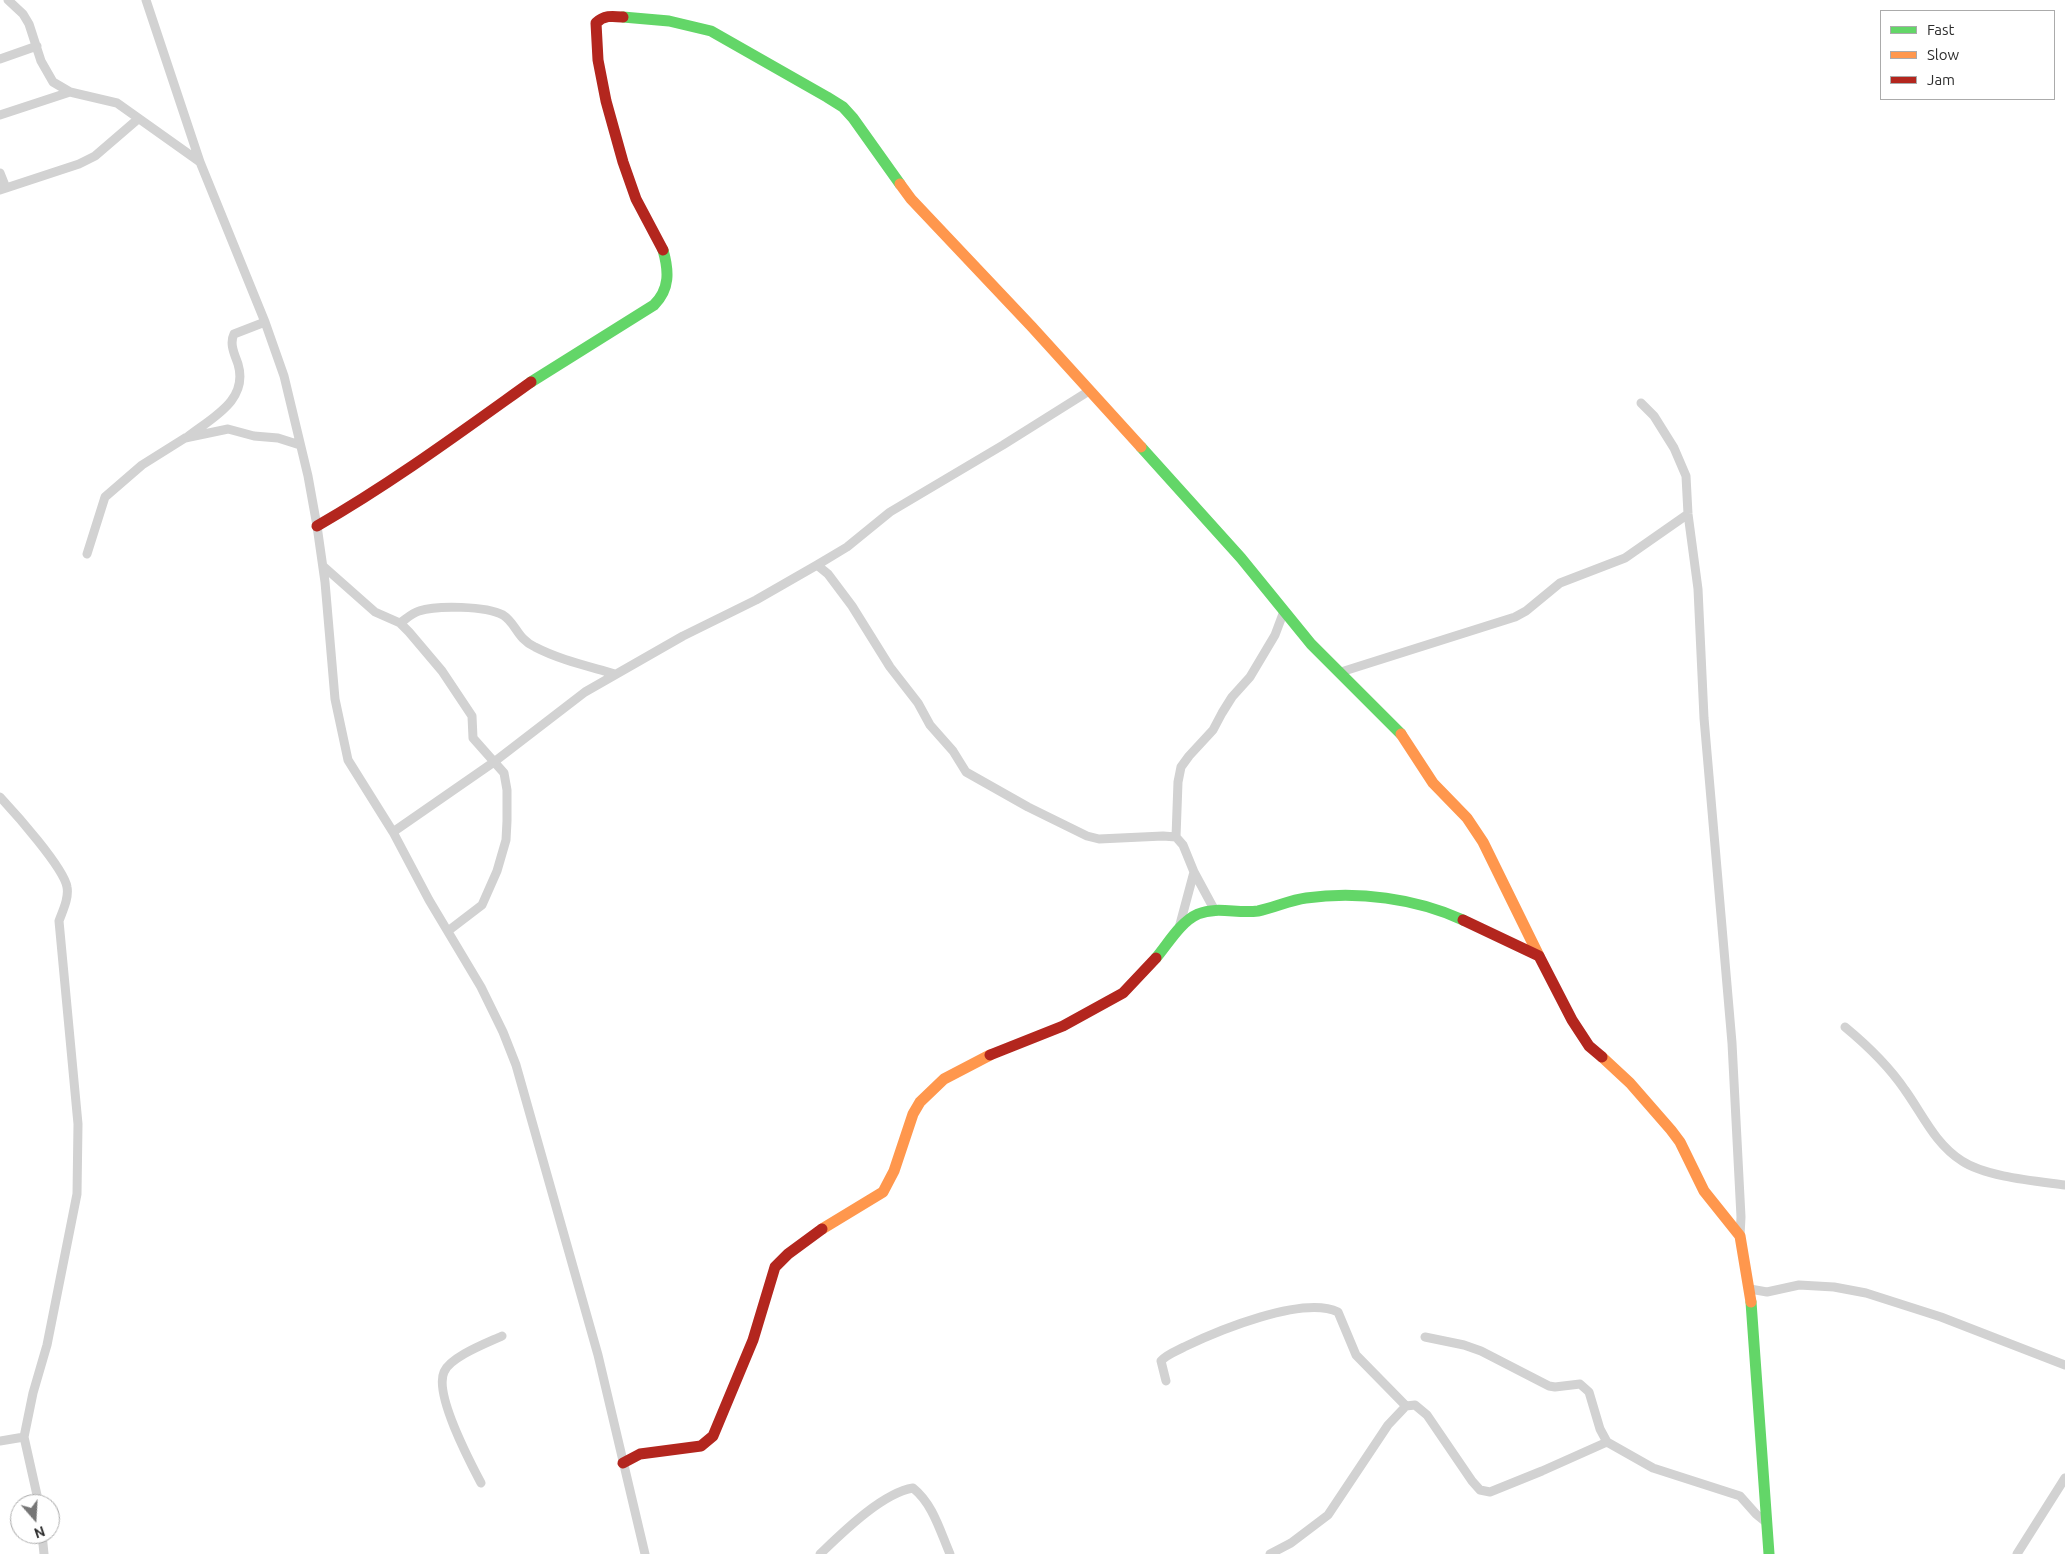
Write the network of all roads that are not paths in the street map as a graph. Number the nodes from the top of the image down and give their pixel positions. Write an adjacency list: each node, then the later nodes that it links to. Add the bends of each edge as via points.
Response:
1 (8, 0): 3 (street, via 23,14)
2 (146, 0): 8 (street)
3 (37, 46): 4 (street); 5 (street, via 52,82)
4 (0, 59)
5 (70, 92): 6 (street); 7 (street, via 117,103)
6 (0, 115)
7 (138, 120): 8 (street); 10 (street, via 95,156)
8 (200, 162): 11 (street)
9 (0, 174): 10 (street)
10 (3, 189)
11 (265, 322): 14 (street, via 234,334 232,342 240,386 232,400); 15 (street, via 284,376)
12 (1089, 391): 17 (street, via 911,199 843,107 711,31 669,22 608,16 596,23 598,60 623,162 636,199 665,256 668,274 662,297 538,377 362,500); 19 (street, via 890,512); 21 (street)
13 (1641, 403): 16 (street, via 1654,416 1682,462)
14 (185, 438): 15 (street, via 228,429); 18 (street, via 142,464 105,497)
15 (300, 445): 17 (street)
16 (1688, 514): 23 (street, via 1625,558 1560,584 1515,617); 36 (street, via 1698,590 1704,718 1732,1043)
17 (317, 526): 20 (street)
18 (87, 554)
19 (817, 565): 24 (street); 28 (street, via 828,574 852,606 890,667 966,772 1087,836 1099,839)
20 (323, 566): 22 (street, via 375,612); 27 (street, via 335,699 348,760)
21 (1284, 610): 23 (street, via 1311,644); 28 (street, via 1275,635 1250,677 1232,698 1209,736 1182,767 1178,782)
22 (400, 623): 24 (street, via 417,611 431,608 492,610 510,621 521,639 533,647); 25 (street, via 442,671 472,716 473,738)
23 (1341, 672): 33 (street, via 1400,732 1434,783 1467,818 1483,842)
24 (615, 674): 25 (street, via 585,692)
25 (494, 762): 27 (street); 32 (street, via 504,773 507,790 506,840 482,905)
26 (0, 797): 43 (street, via 56,866 67,886 59,933 78,1124 77,1194 49,1335)
27 (393, 832): 32 (street)
28 (1176, 837): 29 (street, via 1183,845)
29 (1194, 872): 30 (street); 31 (street)
30 (1214, 909): 31 (street, via 1196,915); 33 (street, via 1257,911 1304,898 1379,897 1445,912)
31 (1179, 928): 46 (street, via 1171,942 1123,993 1063,1026 972,1063 930,1091 913,1114 894,1171 883,1192 825,1228 775,1267 753,1340 713,1436 701,1446 640,1454)
32 (448, 931): 46 (street, via 481,987 516,1065 598,1355)
33 (1539, 956): 36 (street, via 1585,1040 1630,1083 1671,1130 1704,1191)
34 (1845, 1027): 35 (street, via 1886,1065 1927,1126 1962,1162 2013,1178)
35 (2065, 1185)
36 (1740, 1236): 37 (street)
37 (1750, 1289): 40 (street, via 1767,1292 1799,1285 1866,1293 1941,1317); 50 (street)
38 (502, 1336): 48 (street, via 450,1364 442,1382 459,1440)
39 (1426, 1337): 45 (street, via 1481,1351 1549,1386 1580,1384 1590,1392)
40 (2065, 1365)
41 (1166, 1381): 42 (street, via 1161,1361 1196,1342 1261,1317 1321,1307 1338,1312 1356,1356)
42 (1406, 1406): 45 (street, via 1415,1406 1427,1415 1472,1481 1480,1490 1490,1492); 54 (street, via 1388,1425 1328,1515)
43 (24, 1438): 44 (street); 49 (street)
44 (0, 1440)
45 (1607, 1442): 50 (street, via 1653,1468 1740,1496)
46 (623, 1463): 51 (street)
47 (2065, 1478): 56 (street)
48 (481, 1483)
49 (37, 1494)
50 (1767, 1523): 55 (street)
51 (645, 1554)
52 (820, 1554): 53 (street, via 884,1501 913,1488 928,1504)
53 (950, 1554)
54 (1270, 1554)
55 (1769, 1554)
56 (2017, 1554)

